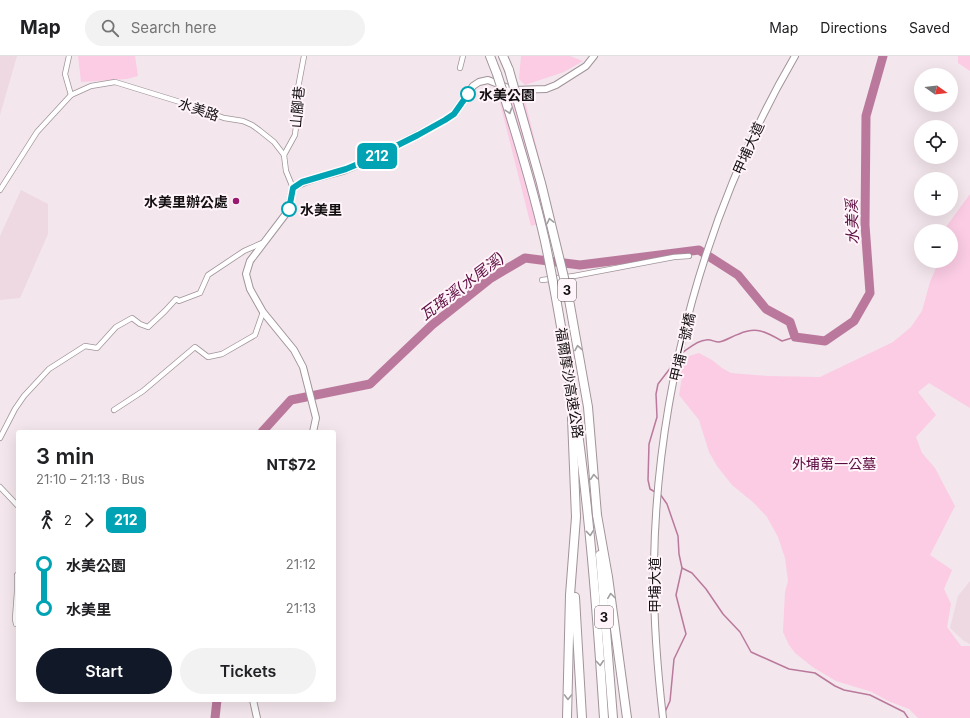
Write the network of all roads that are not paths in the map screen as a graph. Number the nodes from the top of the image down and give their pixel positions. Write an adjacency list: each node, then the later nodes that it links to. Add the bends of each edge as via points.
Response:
1 (69, 56): 9 (street, via 65,74)
2 (304, 56): 10 (street, 山腳巷, via 298,88 295,135)
3 (463, 56): 8 (street)
4 (490, 56): 18 (highway, 福爾摩沙高速公路 / 3, one-way to 18, bridge, via 510,115 545,241)
5 (503, 56): 25 (highway, 福爾摩沙高速公路 / 3, one-way to 5, bridge, via 588,407 568,294 541,183)
6 (594, 56): 11 (street, via 586,66 556,86 546,89 513,90 488,80 479,82 473,86 454,114 445,120 370,159 302,182)
7 (795, 56): 14 (street, 甲埔大道, via 752,137)
8 (460, 68)
9 (71, 95): 10 (street, 水美路, via 92,86 115,82 224,118 247,123 274,142); 12 (street, via 37,132)
10 (284, 155): 11 (street, 水美路, via 286,170)
11 (293, 188): 13 (street, via 288,210)
12 (0, 190)
13 (262, 243): 17 (street, via 250,261 246,274 250,289); 21 (street, via 244,251 208,275 200,293 179,301 176,299 148,327 132,318 116,327 97,348 85,346 49,369 21,400)
14 (710, 245): 22 (street, 甲埔一號橋, via 674,375)
15 (689, 256): 16 (street)
16 (542, 280)
17 (263, 312): 19 (street, via 255,335 222,354 208,357 194,347 143,391); 20 (street, via 294,350 303,367 316,418)
18 (573, 397): 26 (highway, via 576,517); 33 (highway, 福爾摩沙高速公路 / 3, one-way to 33, via 591,545)
19 (114, 410)
20 (313, 430)
21 (0, 438)
22 (662, 452): 36 (street, 甲埔大道, via 654,544 654,595 655,645)
23 (0, 487): 24 (street)
24 (16, 504)
25 (597, 516): 34 (highway, 福爾摩沙高速公路 / 3); 35 (highway, one-way to 25)
26 (572, 560): 31 (highway, one-way to 31); 32 (highway)
27 (16, 606): 28 (street)
28 (16, 624)
29 (253, 702): 30 (street)
30 (257, 718)
31 (567, 718)
32 (582, 718)
33 (604, 718)
34 (613, 718)
35 (627, 718)
36 (663, 718)

